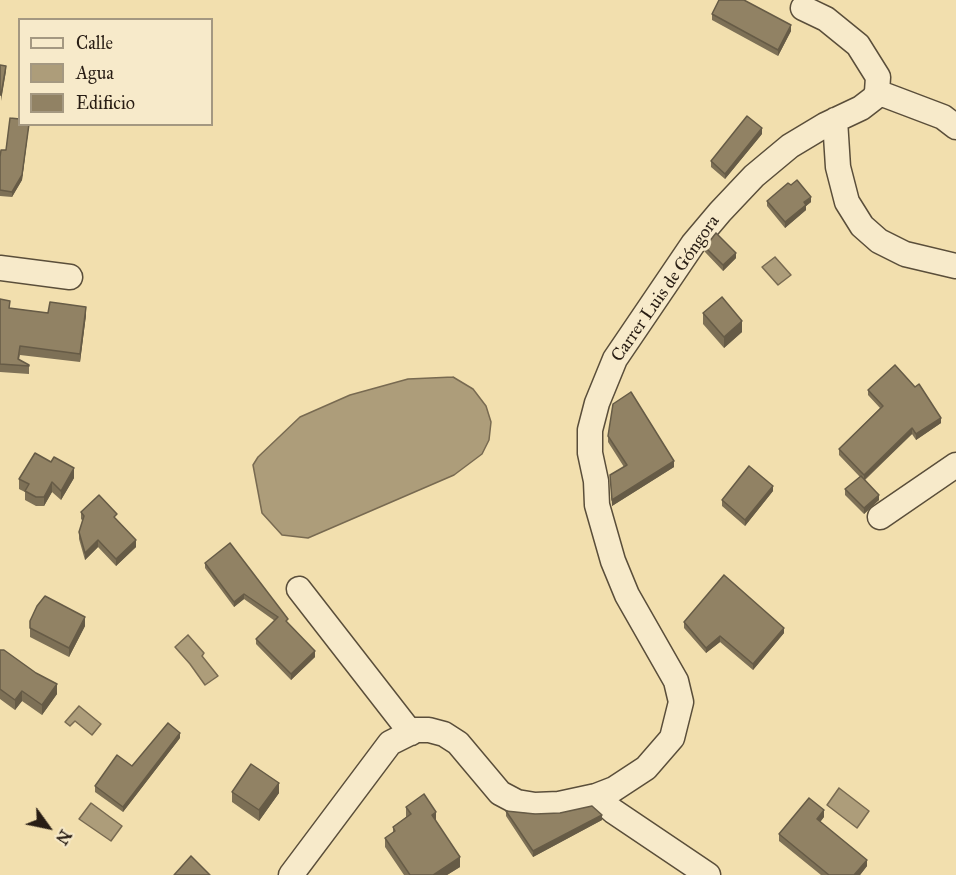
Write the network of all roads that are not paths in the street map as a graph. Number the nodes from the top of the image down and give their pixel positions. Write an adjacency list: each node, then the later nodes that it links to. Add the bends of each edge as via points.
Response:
1 (803, 8): 2 (street, via 858,45 878,77)
2 (877, 92): 3 (street, Carrer Luis de Góngora, via 861,108); 4 (street, via 943,117)
3 (835, 120): 5 (street, via 838,167 847,202 862,226 879,241 905,254); 12 (street, Carrer Luis de Góngora, via 790,146 720,212 628,338 605,379 591,430 597,505 627,595 676,681 681,702 672,738 660,753 629,780)
4 (956, 127)
5 (956, 266)
6 (0, 268): 7 (street)
7 (70, 278)
8 (956, 465): 9 (street)
9 (880, 516)
10 (299, 589): 11 (street)
11 (411, 733): 12 (street, Carrer Luis de Góngora, via 429,730 458,743 500,794 517,802 559,804); 13 (street, via 390,743)
12 (596, 796): 14 (street)
13 (291, 875)
14 (708, 875)

